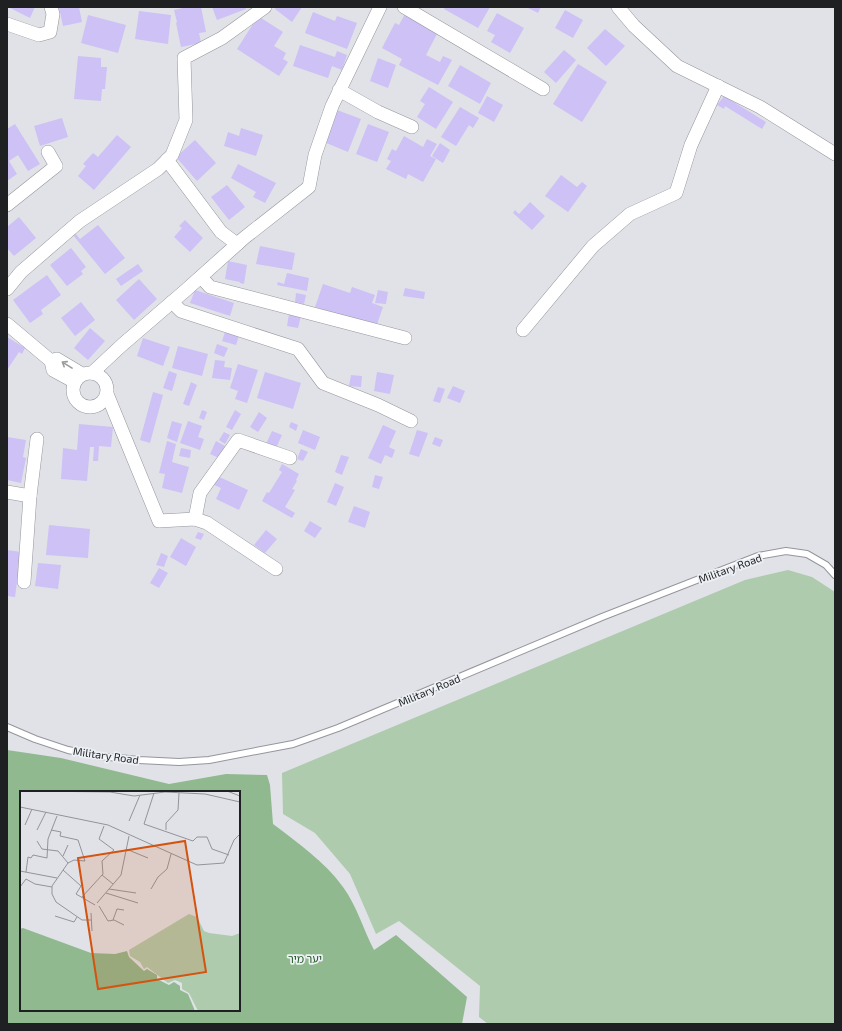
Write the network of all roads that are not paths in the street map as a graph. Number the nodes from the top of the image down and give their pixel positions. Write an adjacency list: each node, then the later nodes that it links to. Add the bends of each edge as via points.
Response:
1 (51, 7): 6 (street, via 53,14 50,32 38,34)
2 (265, 7): 13 (street, via 222,38 184,58 186,120 172,155)
3 (380, 7): 9 (street)
4 (404, 7): 8 (street)
5 (618, 7): 7 (street, via 634,26 677,66)
6 (7, 24)
7 (718, 86): 12 (street, via 760,108); 20 (street, via 691,145 676,193 630,214 593,246)
8 (543, 89)
9 (340, 90): 10 (street, via 378,112); 15 (street, via 315,155 309,187)
10 (412, 127)
11 (48, 152): 14 (street, via 56,166)
12 (835, 154)
13 (167, 160): 15 (street, via 221,232); 17 (street, via 158,169 80,221 21,272)
14 (7, 205)
15 (237, 244): 16 (street)
16 (201, 277): 18 (street); 21 (street, via 210,287)
17 (7, 289)
18 (172, 302): 22 (street); 25 (street, via 182,311 298,350 323,382)
19 (7, 324): 23 (street, via 50,361 53,370)
20 (523, 330)
21 (406, 338)
22 (122, 345): 23 (street); 24 (street, via 109,370)
23 (83, 376): 24 (street, via 98,374); 24 (street, via 73,387 73,393 84,405 95,406 100,403 104,399)
24 (106, 388): 30 (street, via 159,521)
25 (411, 421)
26 (37, 439): 29 (street)
27 (290, 458): 30 (street, via 238,440 200,493)
28 (7, 492): 29 (street)
29 (30, 496): 33 (street)
30 (195, 520): 31 (street, via 207,523)
31 (276, 569)
32 (835, 575): 34 (lane, Military Road, via 826,565 807,554 786,551 758,556 338,728 294,744 209,760 179,762 98,756 68,750)
33 (24, 582)
34 (7, 727)

